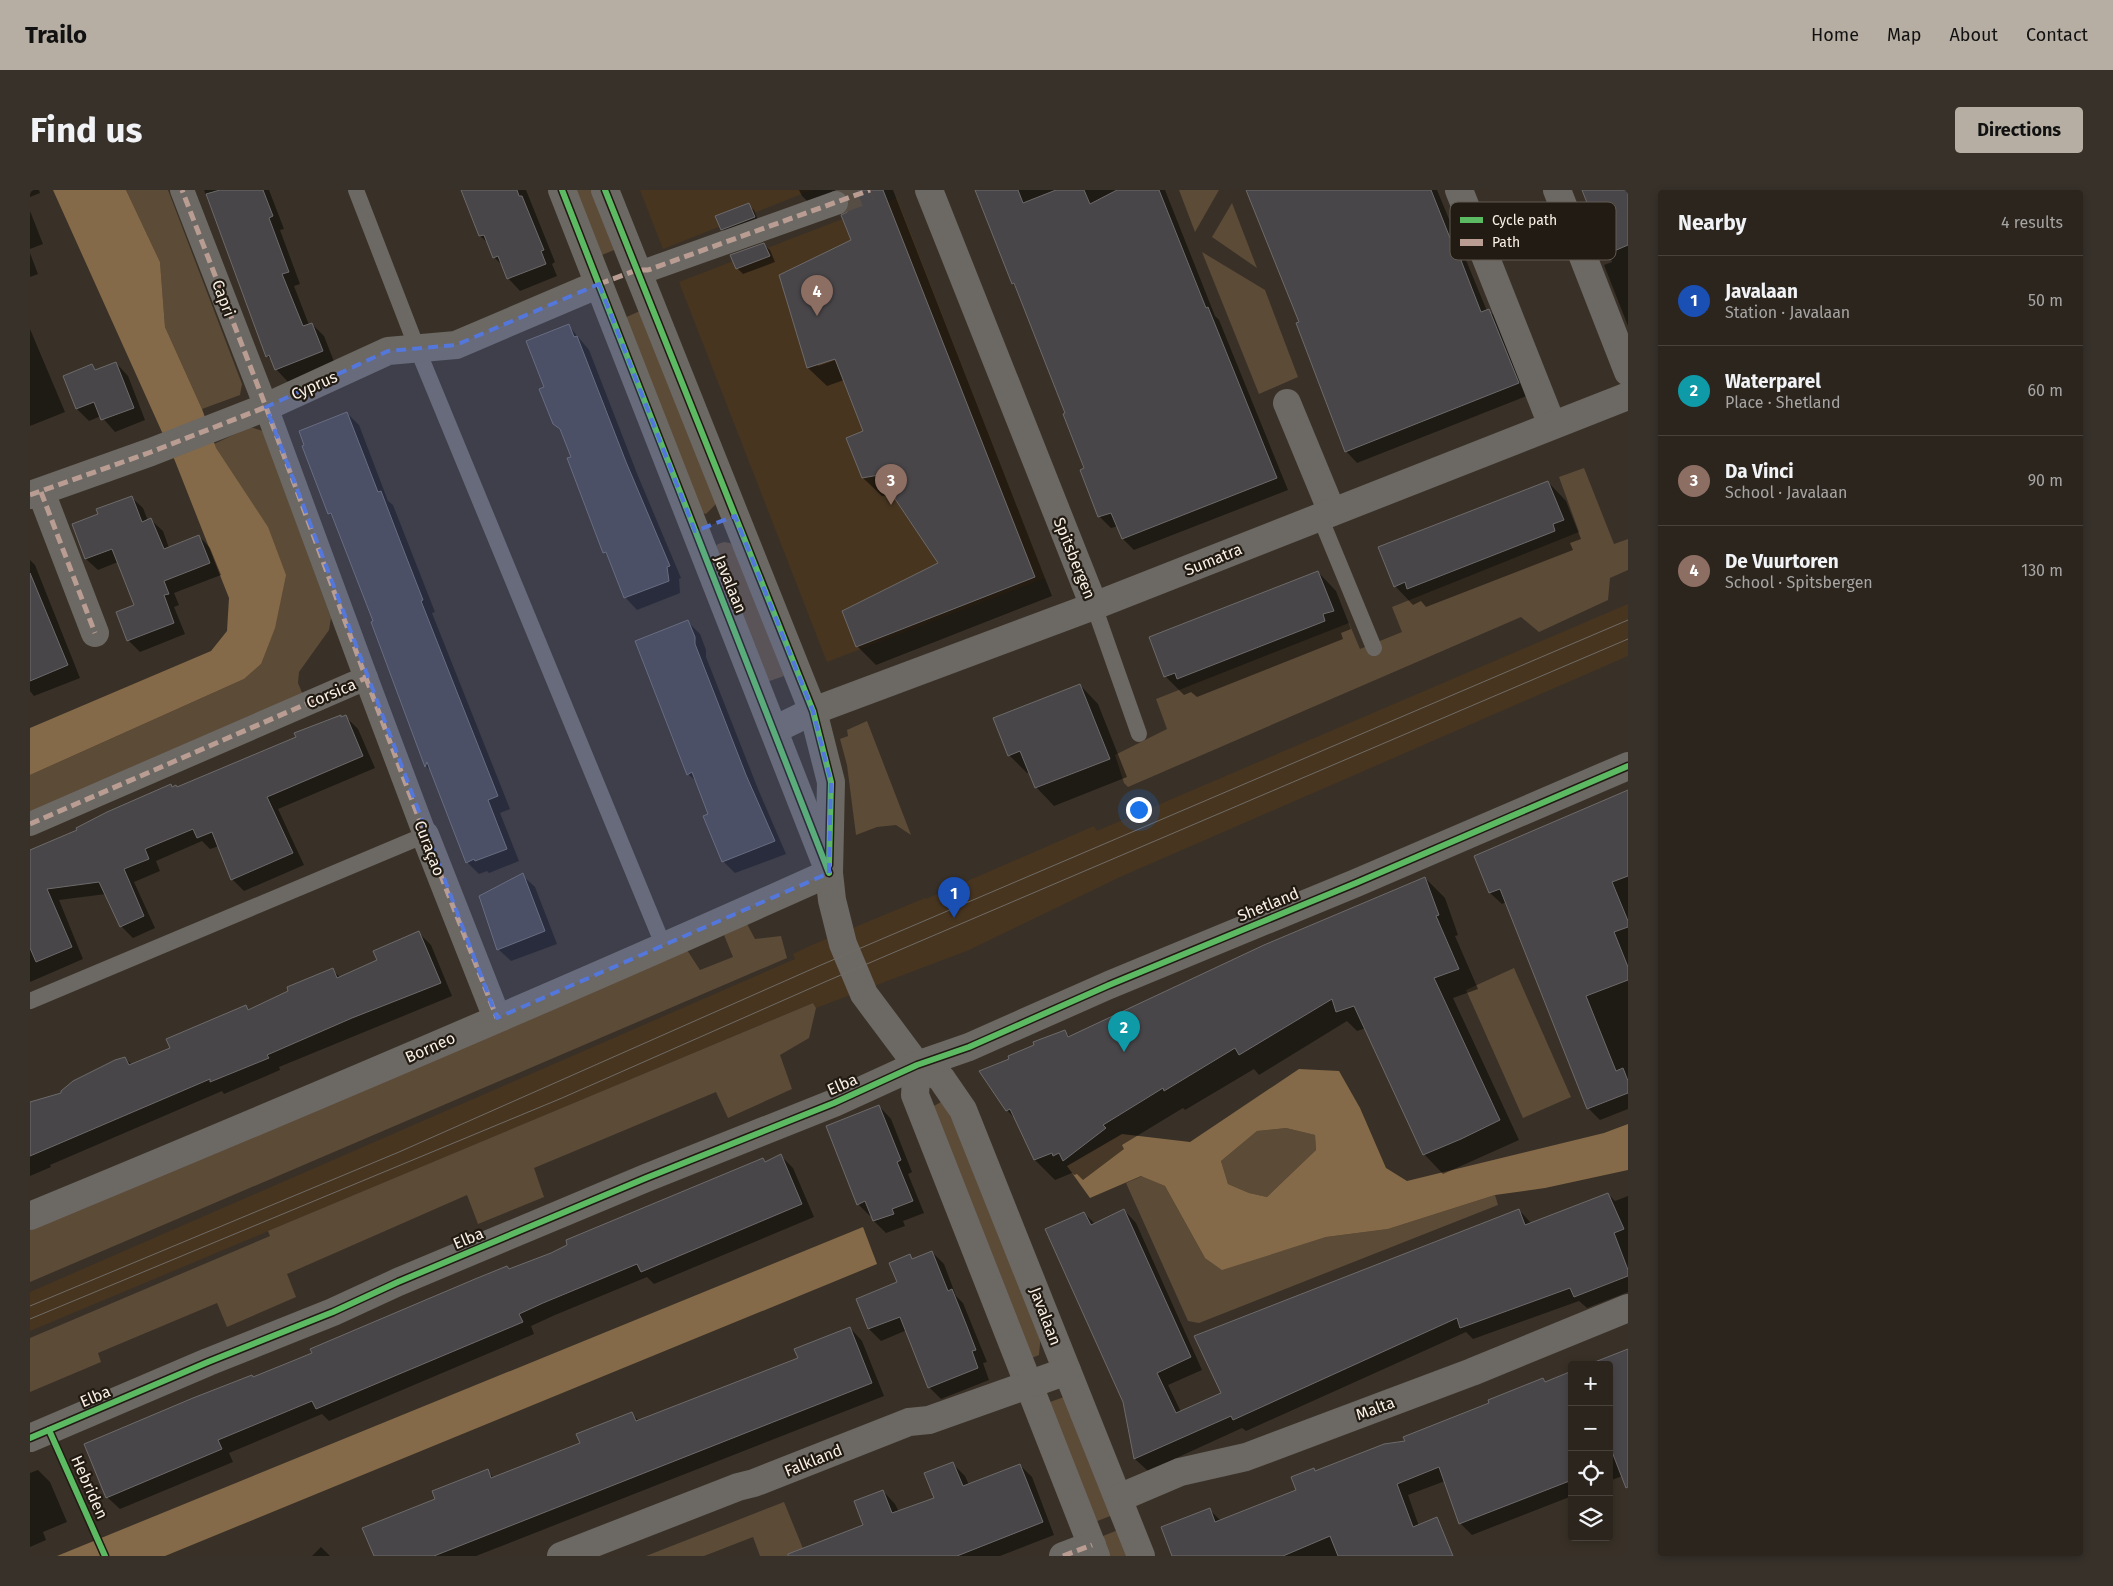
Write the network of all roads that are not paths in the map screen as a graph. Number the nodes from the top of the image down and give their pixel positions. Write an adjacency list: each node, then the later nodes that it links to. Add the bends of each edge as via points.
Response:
1 (182, 190): 19 (street, Capri)
2 (356, 190): 15 (lane)
3 (562, 190): 14 (street, Javalaan)
4 (605, 190): 13 (street, Javalaan)
5 (929, 190): 25 (street, Spitsbergen)
6 (1458, 190): 8 (street)
7 (1557, 190): 9 (street)
8 (1463, 202)
9 (1562, 202)
10 (836, 203): 13 (street, via 648,270)
11 (1486, 260): 20 (street)
12 (1584, 260): 16 (street)
13 (637, 270): 23 (street, Javalaan)
14 (599, 284): 15 (street, Cyprus, via 456,345); 24 (street, Javalaan)
15 (417, 348): 19 (street, Cyprus, via 388,351); 36 (lane)
16 (1628, 372)
17 (1628, 396): 20 (street, Sumatra)
18 (1287, 403): 22 (street)
19 (266, 407): 21 (street, Cyprus); 28 (street, Corsica)
20 (1552, 425): 22 (street, Sumatra)
21 (35, 493): 26 (street)
22 (1326, 515): 25 (street, Sumatra); 27 (lane)
23 (735, 516): 24 (street); 29 (street, Javalaan)
24 (695, 530): 30 (street, Javalaan)
25 (1094, 606): 29 (street, Spitsbergen); 31 (lane)
26 (94, 633)
27 (1374, 648)
28 (366, 678): 33 (street, Corsica); 34 (street, Curaçao)
29 (813, 711): 30 (street, Spitsbergen); 35 (street, Javalaan, via 831,782)
30 (774, 730): 35 (street, Javalaan)
31 (1139, 734)
32 (1628, 766): 39 (street, Shetland, via 969,1046)
33 (30, 824)
34 (425, 835): 37 (lane); 38 (street, Curaçao)
35 (829, 873): 36 (street, Borneo); 39 (street, Javalaan, via 836,920 864,994)
36 (664, 948): 38 (street, Borneo)
37 (30, 1001)
38 (497, 1018): 40 (street, Borneo)
39 (917, 1065): 42 (street, Javalaan, via 941,1078 964,1110); 43 (street, via 915,1095); 44 (street, Elba, via 834,1103 646,1178)
40 (30, 1216)
41 (1628, 1308): 45 (street, Malta, via 1472,1372 1246,1457 1180,1472)
42 (1067, 1371): 43 (street, Falkland); 45 (street, Javalaan)
43 (1029, 1383): 46 (street); 47 (street, Falkland, via 929,1420 909,1422)
44 (30, 1438)
45 (1119, 1498): 49 (street, Javalaan)
46 (1094, 1550): 48 (street)
47 (561, 1556)
48 (1063, 1556)
49 (1141, 1556)

